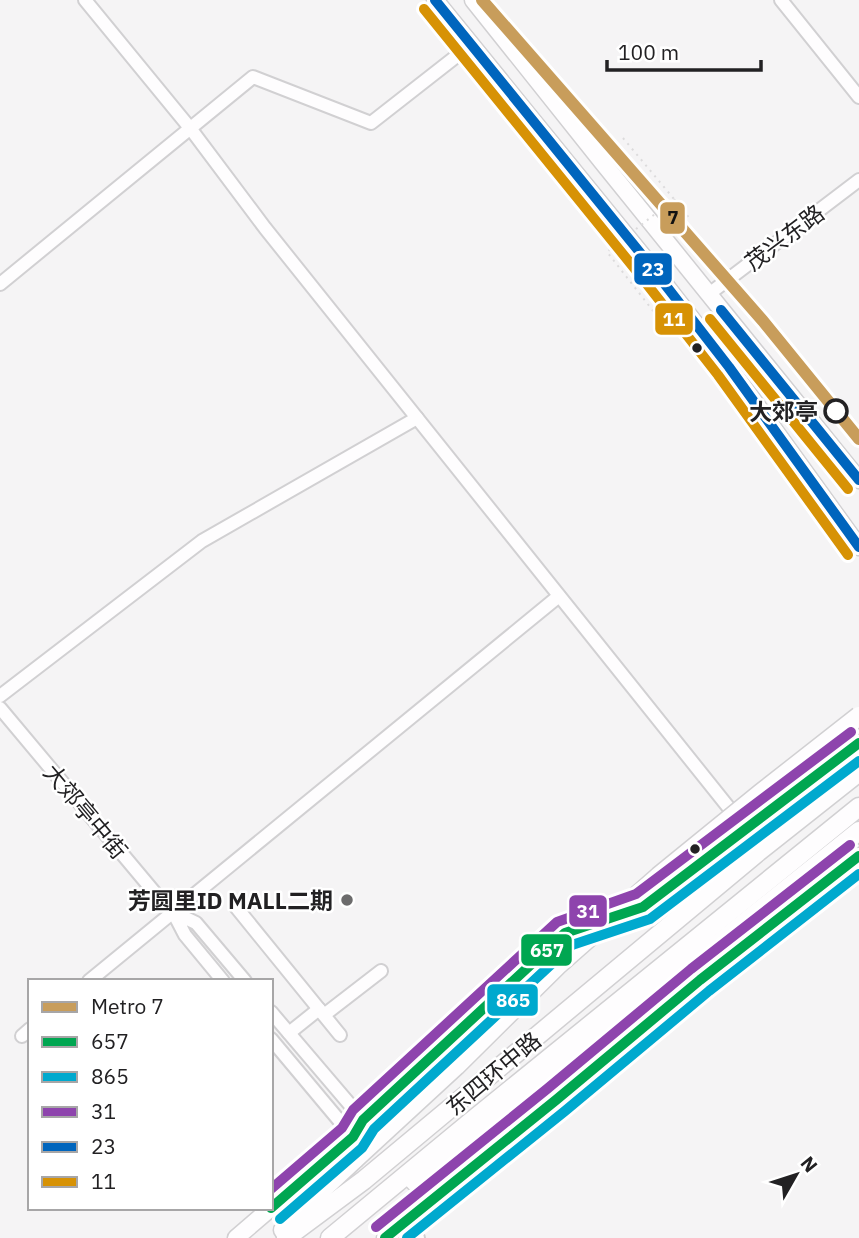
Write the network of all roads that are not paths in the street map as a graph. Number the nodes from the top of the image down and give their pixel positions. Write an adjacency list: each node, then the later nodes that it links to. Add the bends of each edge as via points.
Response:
1 (85, 0): 7 (street)
2 (435, 0): 5 (main road)
3 (473, 0): 10 (main road)
4 (781, 0): 6 (street)
5 (472, 44): 7 (street, via 371,123 253,77); 13 (main road, via 729,367)
6 (859, 97)
7 (190, 128): 9 (street); 11 (street)
8 (859, 180): 10 (street, 茂兴东路)
9 (0, 284)
10 (709, 295): 12 (main road)
11 (417, 418): 14 (street); 15 (street, via 202,541)
12 (859, 480)
13 (859, 547)
14 (559, 596): 21 (street); 25 (street)
15 (0, 696)
16 (0, 708): 25 (street, 大郊亭中街)
17 (859, 716): 42 (highway, bridge, via 659,876 557,966)
18 (859, 743): 21 (main road)
19 (859, 772): 43 (highway, 东四环中路, via 364,1180)
20 (859, 807): 39 (highway, 东四环中路)
21 (745, 828): 35 (main road, via 643,907 565,933)
22 (859, 831): 39 (highway, via 437,1166)
23 (859, 856): 40 (main road, via 700,980)
24 (236, 907): 30 (street)
25 (173, 912): 27 (street); 28 (street, 大郊亭中街, via 185,935); 29 (street, 大郊亭中街, via 196,923)
26 (381, 971): 30 (street)
27 (91, 979)
28 (221, 979)
29 (243, 979)
30 (321, 1012): 32 (street); 33 (street)
31 (273, 1014): 32 (street)
32 (289, 1033): 35 (street)
33 (340, 1035)
34 (273, 1041): 36 (street)
35 (363, 1120): 36 (main road)
36 (354, 1137): 37 (main road)
37 (273, 1206)
38 (269, 1210): 41 (main road)
39 (349, 1222): 44 (highway, 东四环中路)
40 (405, 1223): 45 (main road); 46 (street)
41 (236, 1238)
42 (275, 1238)
43 (286, 1238)
44 (330, 1238)
45 (385, 1238)
46 (418, 1238)

